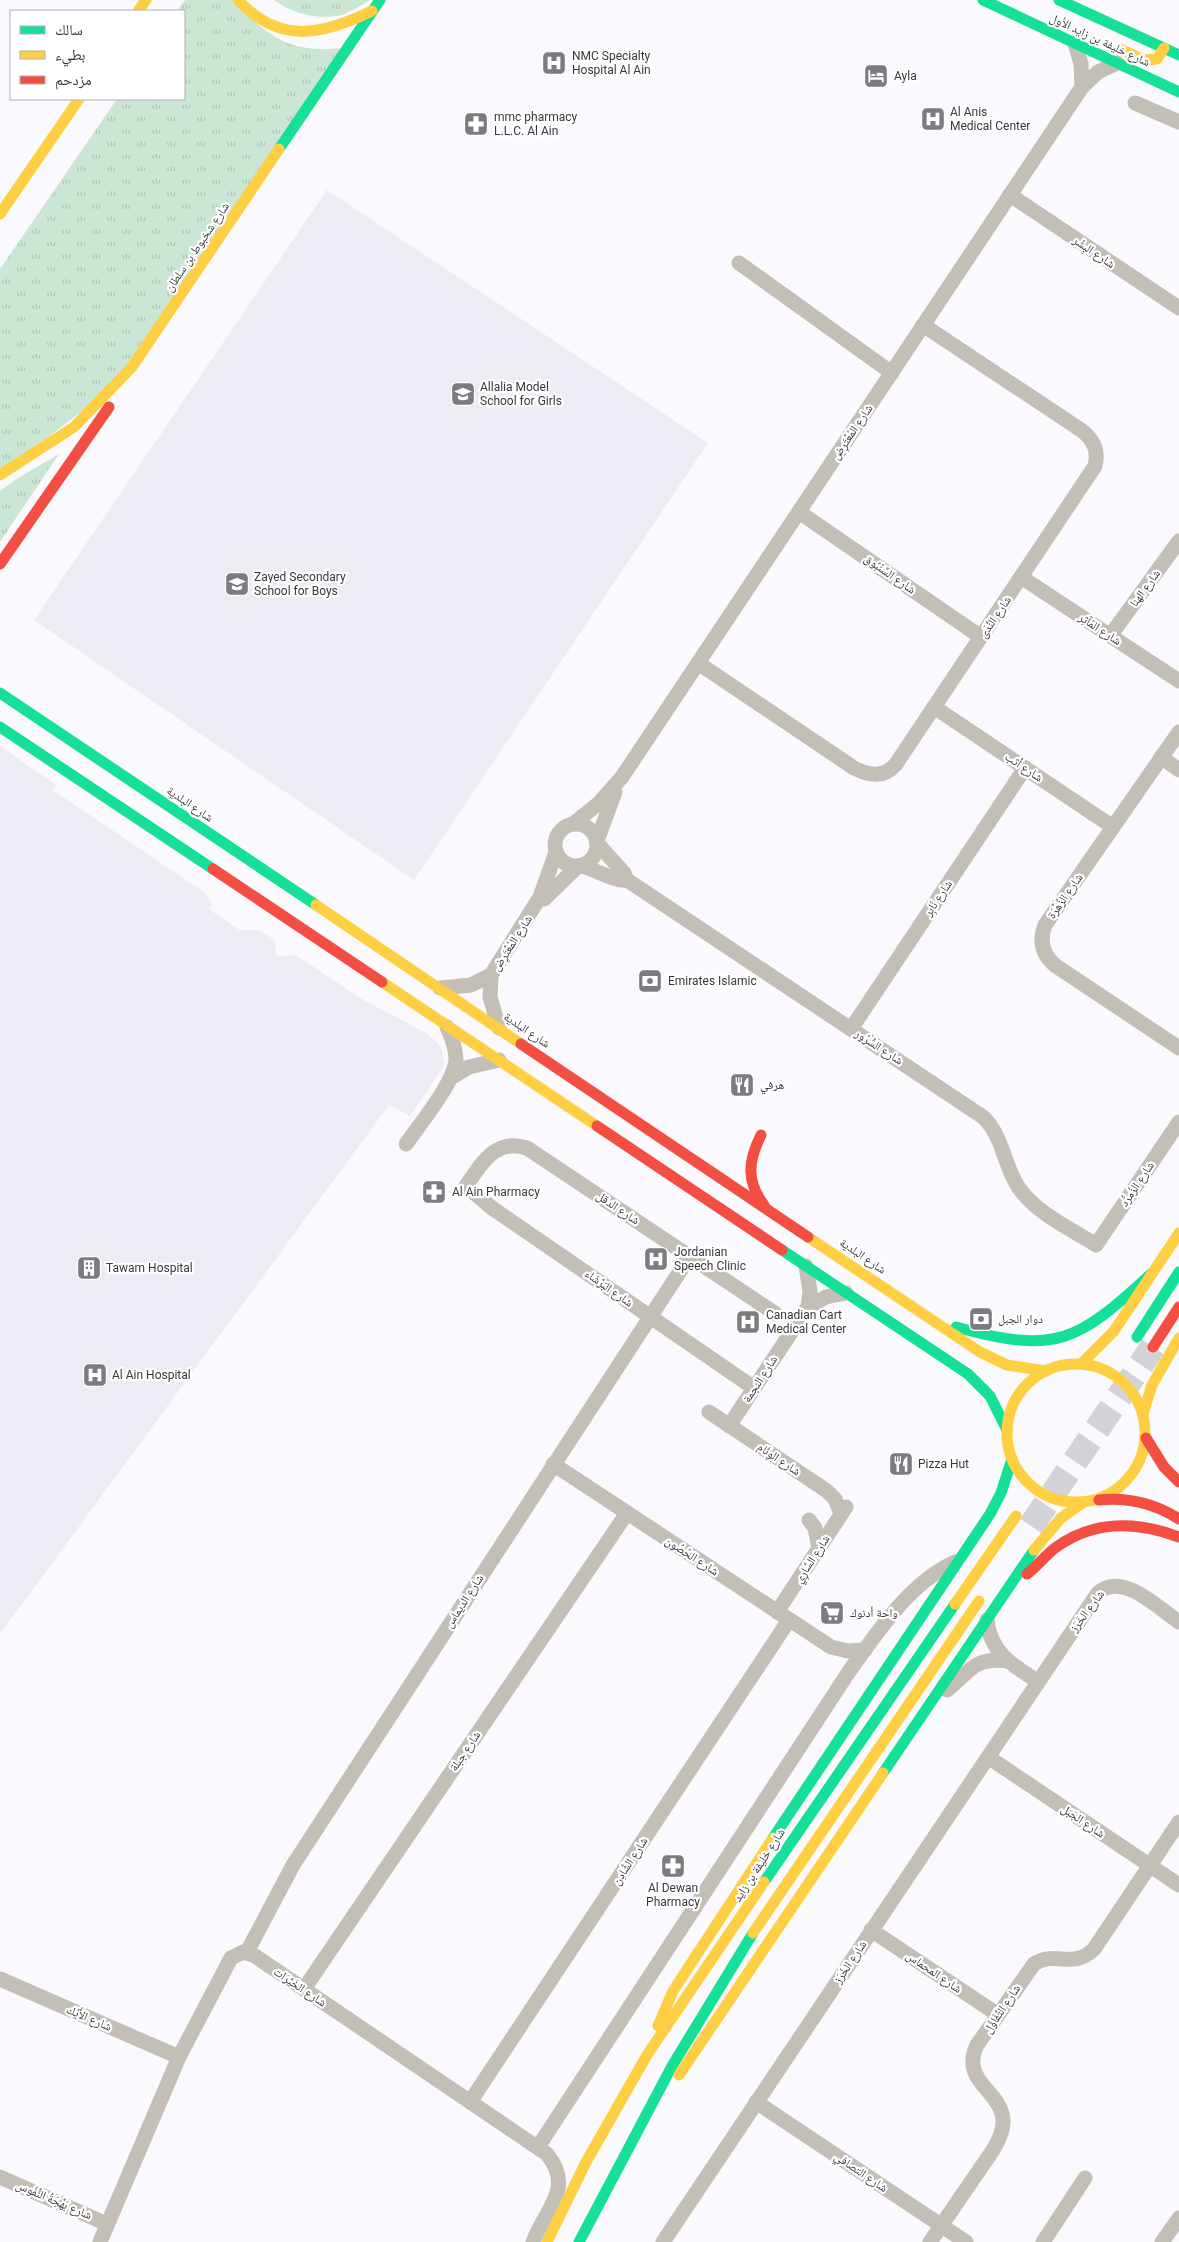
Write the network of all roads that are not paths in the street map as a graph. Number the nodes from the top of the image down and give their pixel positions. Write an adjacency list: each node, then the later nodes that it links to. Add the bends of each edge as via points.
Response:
1 (238, 0): 5 (main road, via 264,21 293,31 326,30)
2 (380, 0): 5 (main road, شارع شخبوط بن سلطان)
3 (982, 0): 6 (main road, شارع خليفة بن زايد الأول)
4 (1059, 0): 8 (main road, شارع خليفة بن زايد الأول)
5 (372, 11): 21 (main road, شارع شخبوط بن سلطان)
6 (1075, 42): 10 (main road, شارع خليفة بن زايد الأول); 11 (street, via 1081,64)
7 (1109, 44): 8 (main road, via 1148,61 1157,59)
8 (1164, 48): 9 (main road, شارع خليفة بن زايد الأول)
9 (1179, 55)
10 (1117, 63): 11 (street, شارع المُعْتَرِض, via 1098,72); 12 (main road, شارع خليفة بن زايد الأول)
11 (1082, 87): 16 (street, شارع المُعْتَرِض)
12 (1179, 92)
13 (78, 100): 17 (main road)
14 (1135, 103): 15 (street)
15 (1179, 122)
16 (1010, 195): 19 (street, شارع البِشْر); 20 (street, شارع المُعْتَرِض)
17 (0, 214)
18 (739, 263): 22 (street)
19 (1179, 308)
20 (923, 325): 22 (street, شارع المُعْتَرِض); 27 (street, شارع النَّدَى, via 1086,434 1096,448 1092,471)
21 (132, 367): 23 (main road, شارع شخبوط بن سلطان, via 74,427); 26 (main road, via 104,415)
22 (892, 373): 24 (street, شارع المُعْتَرِض)
23 (0, 475)
24 (799, 512): 29 (street, شارع السَّنْبُوق); 30 (street, شارع المُعْتَرِض)
25 (1179, 541): 28 (street, شارع الهنا)
26 (0, 564)
27 (1021, 577): 28 (street, شارع المَآثِر); 29 (street, شارع النَّدَى)
28 (1110, 636): 31 (street, شارع المَآثِر)
29 (981, 637): 33 (street, شارع النَّدَى)
30 (698, 663): 33 (street, شارع النَّدَى, via 866,774 880,774 893,768); 39 (street, شارع المُعْتَرِض)
31 (1179, 681)
32 (2, 687): 48 (main road, شارع البلدية, via 25,710)
33 (934, 707): 37 (street, شارع أثب)
34 (0, 727): 49 (main road)
35 (1179, 732): 36 (street, شارع الزَّهْرَة)
36 (1161, 758): 38 (street); 41 (street, شارع الزَّهْرَة)
37 (1025, 768): 41 (street, شارع أثب); 51 (street, شارع نَابِر)
38 (1179, 770)
39 (622, 777): 40 (street, شارع المُعْتَرِض, via 600,803); 42 (street, شارع المُعْتَرِض)
40 (573, 824): 42 (street, via 588,828); 43 (street, via 559,833)
41 (1113, 827): 52 (street, شارع الزَّهْرَة, via 1045,925 1043,951 1056,966)
42 (597, 842): 44 (street, via 594,857); 45 (street, شارع السُّرُور)
43 (556, 852): 44 (street, via 564,863); 46 (street, شارع المُعْتَرِض, via 547,883)
44 (579, 866): 45 (street, شارع السُّرُور); 46 (street, شارع المُعْتَرِض)
45 (627, 880): 51 (street, شارع السُّرُور)
46 (532, 911): 47 (street, شارع المُعْتَرِض)
47 (491, 975): 48 (street, شارع المُعْتَرِض, via 461,988); 50 (street, شارع المُعْتَرِض, via 490,997)
48 (439, 988): 50 (main road, شارع البلدية)
49 (446, 1025): 53 (main road); 54 (street, via 455,1049)
50 (499, 1028): 59 (main road, شارع البلدية)
51 (851, 1029): 61 (street, شارع السُّرُور, via 983,1117 998,1136 1013,1179 1024,1195 1036,1207)
52 (1179, 1048)
53 (498, 1060): 54 (street, via 469,1067); 63 (main road)
54 (452, 1076): 57 (street)
55 (1179, 1122): 61 (street, شارع الزُمرُّد)
56 (761, 1135): 59 (main road, via 748,1164 755,1193)
57 (406, 1144)
58 (466, 1186): 62 (street, شارع الدقل, via 495,1149 508,1145 527,1148); 70 (street, شارع البَرْشَاء, via 492,1208)
59 (766, 1208): 71 (main road, شارع البلدية)
60 (1179, 1233): 65 (main road)
61 (1096, 1245)
62 (690, 1256): 69 (street, شارع الدقل); 70 (street, شارع الديماس)
63 (806, 1266): 66 (main road); 67 (street, via 810,1291)
64 (1179, 1272): 72 (main road)
65 (1152, 1273): 71 (main road, via 1101,1320 1074,1334 1046,1342 1003,1341); 75 (main road, via 1114,1331)
66 (846, 1293): 67 (street); 81 (main road, via 974,1379 997,1407)
67 (808, 1307): 77 (street, شارع النجمة)
68 (1179, 1307): 74 (main road)
69 (776, 1314)
70 (650, 1317): 77 (street, شارع البَرْشَاء); 84 (street, شارع الديماس)
71 (932, 1320): 76 (main road, شارع البلدية, via 993,1359 1020,1368)
72 (1137, 1337)
73 (1179, 1338): 79 (main road, via 1152,1385)
74 (1152, 1347)
75 (1081, 1364): 76 (main road, via 1063,1365); 79 (main road, via 1115,1375 1133,1392)
76 (1046, 1371): 81 (main road, via 1018,1396)
77 (754, 1388): 80 (street, شارع النجمة)
78 (709, 1412): 80 (street, شارع الوِئَام)
79 (1143, 1414): 82 (main road)
80 (729, 1426): 88 (street, شارع الوِئَام, via 826,1491 835,1499)
81 (1007, 1430): 83 (main road)
82 (1146, 1438): 85 (main road, via 1160,1463); 86 (main road, via 1134,1472 1118,1489)
83 (1012, 1459): 86 (main road, via 1023,1478 1040,1493 1061,1501); 93 (main road, via 996,1504)
84 (553, 1464): 87 (street, شارع الحُصُون); 110 (street, شارع الديماس, via 293,1865)
85 (1179, 1482)
86 (1090, 1501): 90 (main road, via 1136,1500); 94 (main road, via 1061,1518 1042,1538)
87 (627, 1513): 96 (street, شارع الحُصُون); 112 (street, شارع جبلة)
88 (841, 1514): 92 (street, شارع السَّارِي); 92 (street, via 822,1525 809,1520 816,1528)
89 (1016, 1516): 114 (main road, شارع خليفة بن زايد)
90 (1179, 1519)
91 (1179, 1537): 94 (main road, via 1134,1525 1092,1530 1055,1548)
92 (819, 1548): 96 (street, شارع السَّارِي)
93 (959, 1560): 100 (street, via 922,1584); 114 (main road, via 684,1973 664,2010)
94 (1010, 1586): 97 (main road)
95 (986, 1591): 118 (main road, via 788,1880 687,2040)
96 (783, 1616): 99 (street, شارع الحُصُون); 116 (street, شارع الشَّادِن)
97 (987, 1620): 101 (street, via 992,1642); 104 (main road)
98 (1179, 1622): 103 (street, شارع الخَرَز, via 1125,1586 1107,1586 1098,1592)
99 (831, 1647): 100 (street, شارع الحُصُون, via 848,1652); 102 (street, via 840,1662)
100 (865, 1650): 102 (street)
101 (1006, 1661): 103 (street); 104 (street, via 986,1661 973,1666)
102 (844, 1679): 119 (street)
103 (1037, 1681): 105 (street, شارع الخَرَز)
104 (932, 1702): 118 (main road, via 677,2077)
105 (988, 1757): 107 (street, شارع الجَبَل); 109 (street, شارع الخَرَز)
106 (1179, 1822): 107 (street, شارع التَّفَاؤُل)
107 (1150, 1866): 108 (street, شارع الجَبَل); 113 (street, شارع التَّفَاؤُل, via 1089,1954 1072,1961 1048,1958 1038,1961 1030,1967)
108 (1179, 1885)
109 (871, 1930): 113 (street, شارع المحماس); 117 (street, شارع الخَرَز)
110 (247, 1952): 112 (street, شارع الخَيْرَات); 115 (street, via 238,1952 230,1958)
111 (0, 1979): 115 (street, شارع الأَيْك)
112 (304, 1989): 116 (street, شارع الخَيْرَات)
113 (997, 2014): 124 (street, شارع التَّفَاؤُل, via 977,2045 972,2063 979,2081 999,2103 1003,2117 1001,2134)
114 (647, 2055): 127 (main road, شارع خليفة بن زايد, via 586,2162)
115 (179, 2056): 123 (street)
116 (470, 2102): 119 (street, شارع الخَيْرَات)
117 (756, 2102): 124 (street, شارع التصافي); 129 (street, شارع الخَرَز)
118 (649, 2109): 128 (main road)
119 (538, 2147): 126 (street, شارع الخَيْرَات, via 554,2164 559,2186 555,2201)
120 (0, 2177): 123 (street, شارع بَهْجَةُ النُّفُوس)
121 (1085, 2178): 132 (street)
122 (1179, 2218): 133 (street)
123 (108, 2224): 125 (street)
124 (942, 2225): 130 (street, شارع التَّفَاؤُل); 131 (street, شارع التصافي)
125 (100, 2242)
126 (533, 2242)
127 (547, 2242)
128 (579, 2242)
129 (663, 2242)
130 (930, 2242)
131 (966, 2242)
132 (1043, 2242)
133 (1162, 2242)

